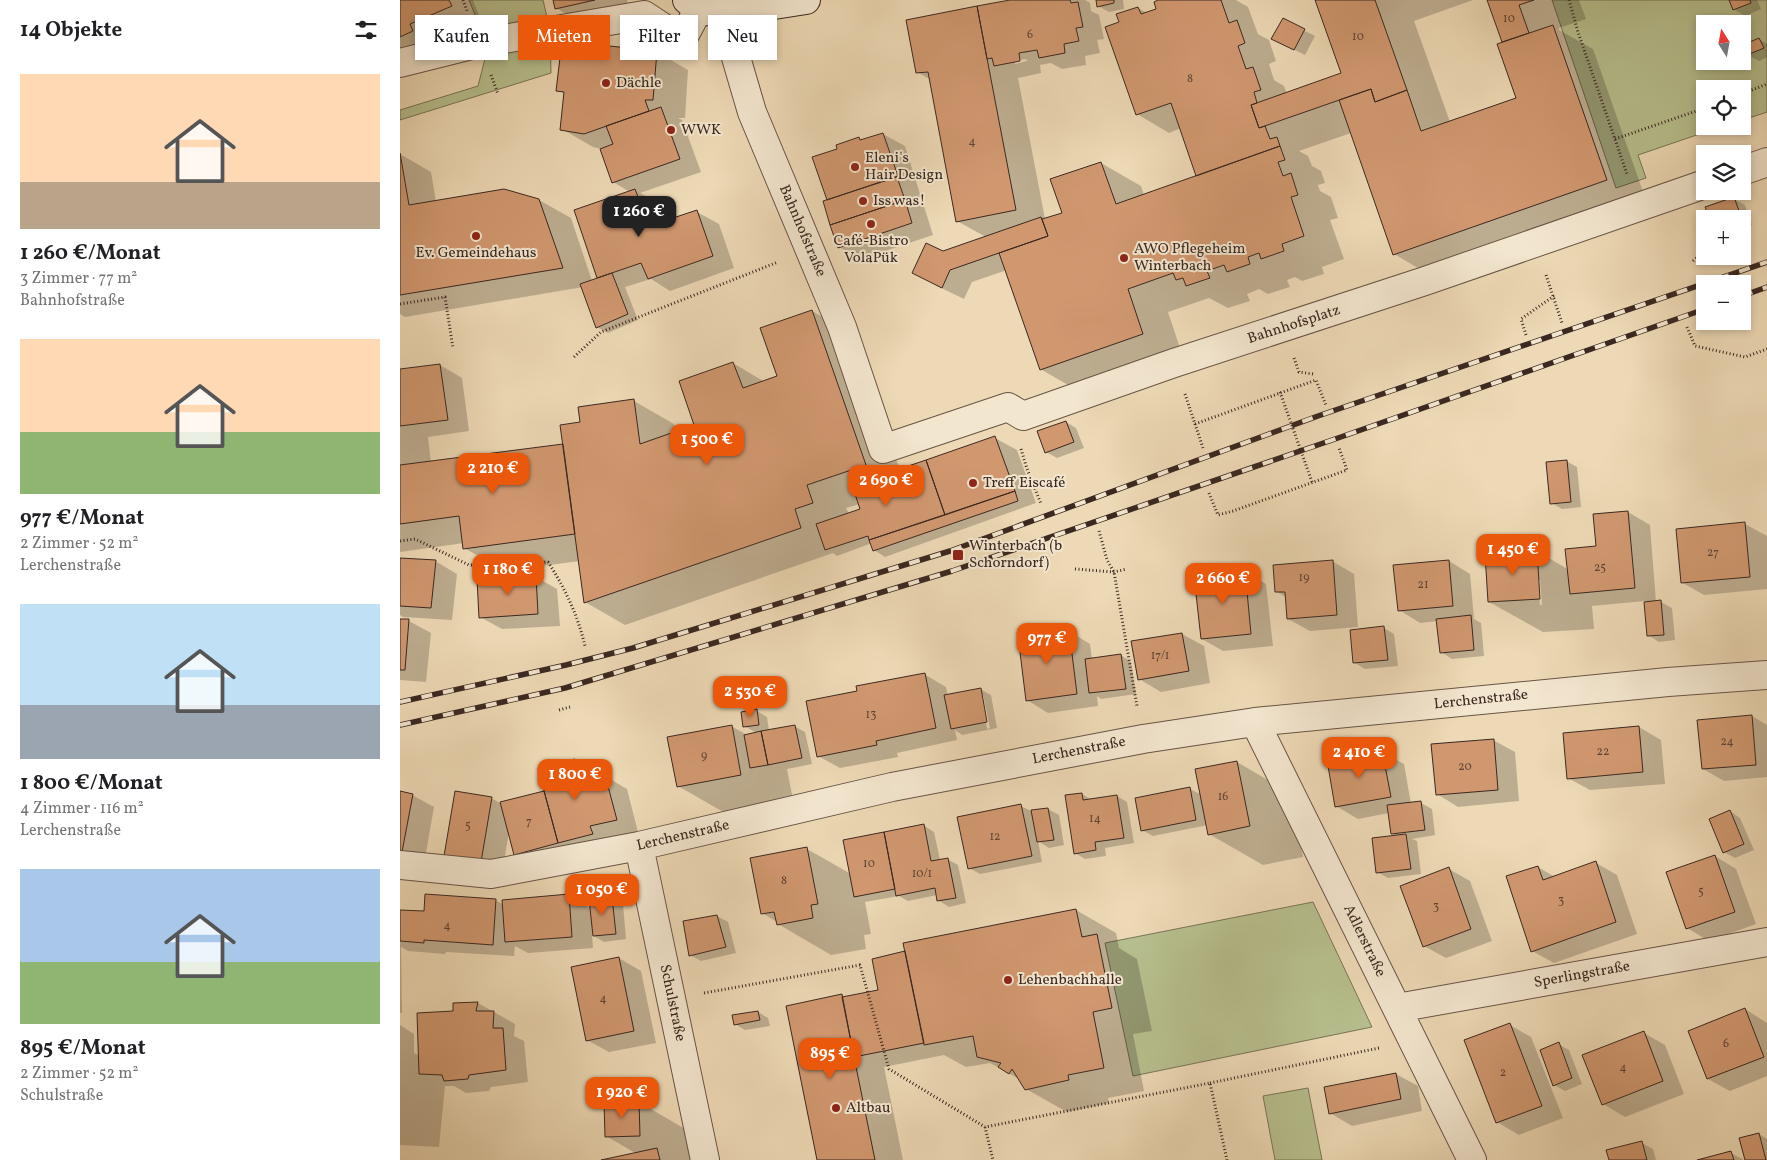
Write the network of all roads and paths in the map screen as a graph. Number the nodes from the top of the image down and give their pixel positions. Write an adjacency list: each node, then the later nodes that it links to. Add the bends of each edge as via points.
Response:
1 (806, 0): 3 (street)
2 (1569, 0): 8 (path)
3 (703, 8): 4 (street, via 682,40 644,15 480,43); 13 (street, Bahnhofstraße, via 752,112)
4 (400, 64)
5 (1767, 84): 6 (path)
6 (1751, 90)
7 (1696, 111): 8 (path)
8 (1615, 139): 12 (path)
9 (1767, 162): 10 (street)
10 (1751, 168)
11 (1696, 187): 12 (street, Bahnhofsplatz)
12 (1639, 208): 31 (street, Bahnhofsplatz, via 1023,416 1008,407)
13 (810, 249): 22 (path, via 601,332); 31 (street, Bahnhofstraße, via 842,327)
14 (1696, 258): 15 (path)
15 (1693, 261)
16 (400, 304): 20 (path, via 445,298)
17 (1562, 323): 19 (path, via 1554,296 1521,319)
18 (1687, 327): 21 (path, via 1695,346 1745,357)
19 (1526, 335)
20 (452, 348)
21 (1767, 349)
22 (574, 357)
23 (1299, 372): 24 (path)
24 (1313, 374)
25 (1280, 392): 27 (path, via 1316,380); 28 (path); 33 (path, bridge)
26 (1188, 403): 28 (path)
27 (1326, 405)
28 (1195, 424): 29 (path)
29 (1203, 448)
30 (1339, 448): 33 (path, via 1347,470)
31 (883, 449)
32 (1024, 457): 35 (path)
33 (1312, 482): 34 (path, via 1218,516)
34 (1209, 493)
35 (1041, 504)
36 (1099, 531): 40 (path)
37 (400, 541): 41 (path, via 415,539 470,565 548,562 580,624)
38 (1075, 568): 40 (path)
39 (1127, 569): 40 (path)
40 (1114, 572): 46 (path)
41 (585, 646)
42 (1767, 675): 45 (street, Lerchenstraße)
43 (570, 708): 44 (path)
44 (559, 710)
45 (1255, 722): 46 (street, Lerchenstraße); 51 (street, Adlerstraße)
46 (1143, 739): 47 (street, Lerchenstraße, via 892,787)
47 (639, 846): 48 (street, Lerchenstraße, via 492,874); 50 (street, Schulstraße)
48 (400, 866)
49 (1767, 942): 51 (street, Sperlingstraße)
50 (671, 998): 54 (path, via 860,965 889,1069); 55 (street, Schulstraße)
51 (1397, 1008): 52 (street, Adlerstraße)
52 (1414, 1041): 53 (path); 58 (street, Adlerstraße)
53 (1210, 1083): 54 (path); 57 (path)
54 (986, 1127): 56 (path)
55 (705, 1160)
56 (993, 1160)
57 (1227, 1160)
58 (1472, 1160)

